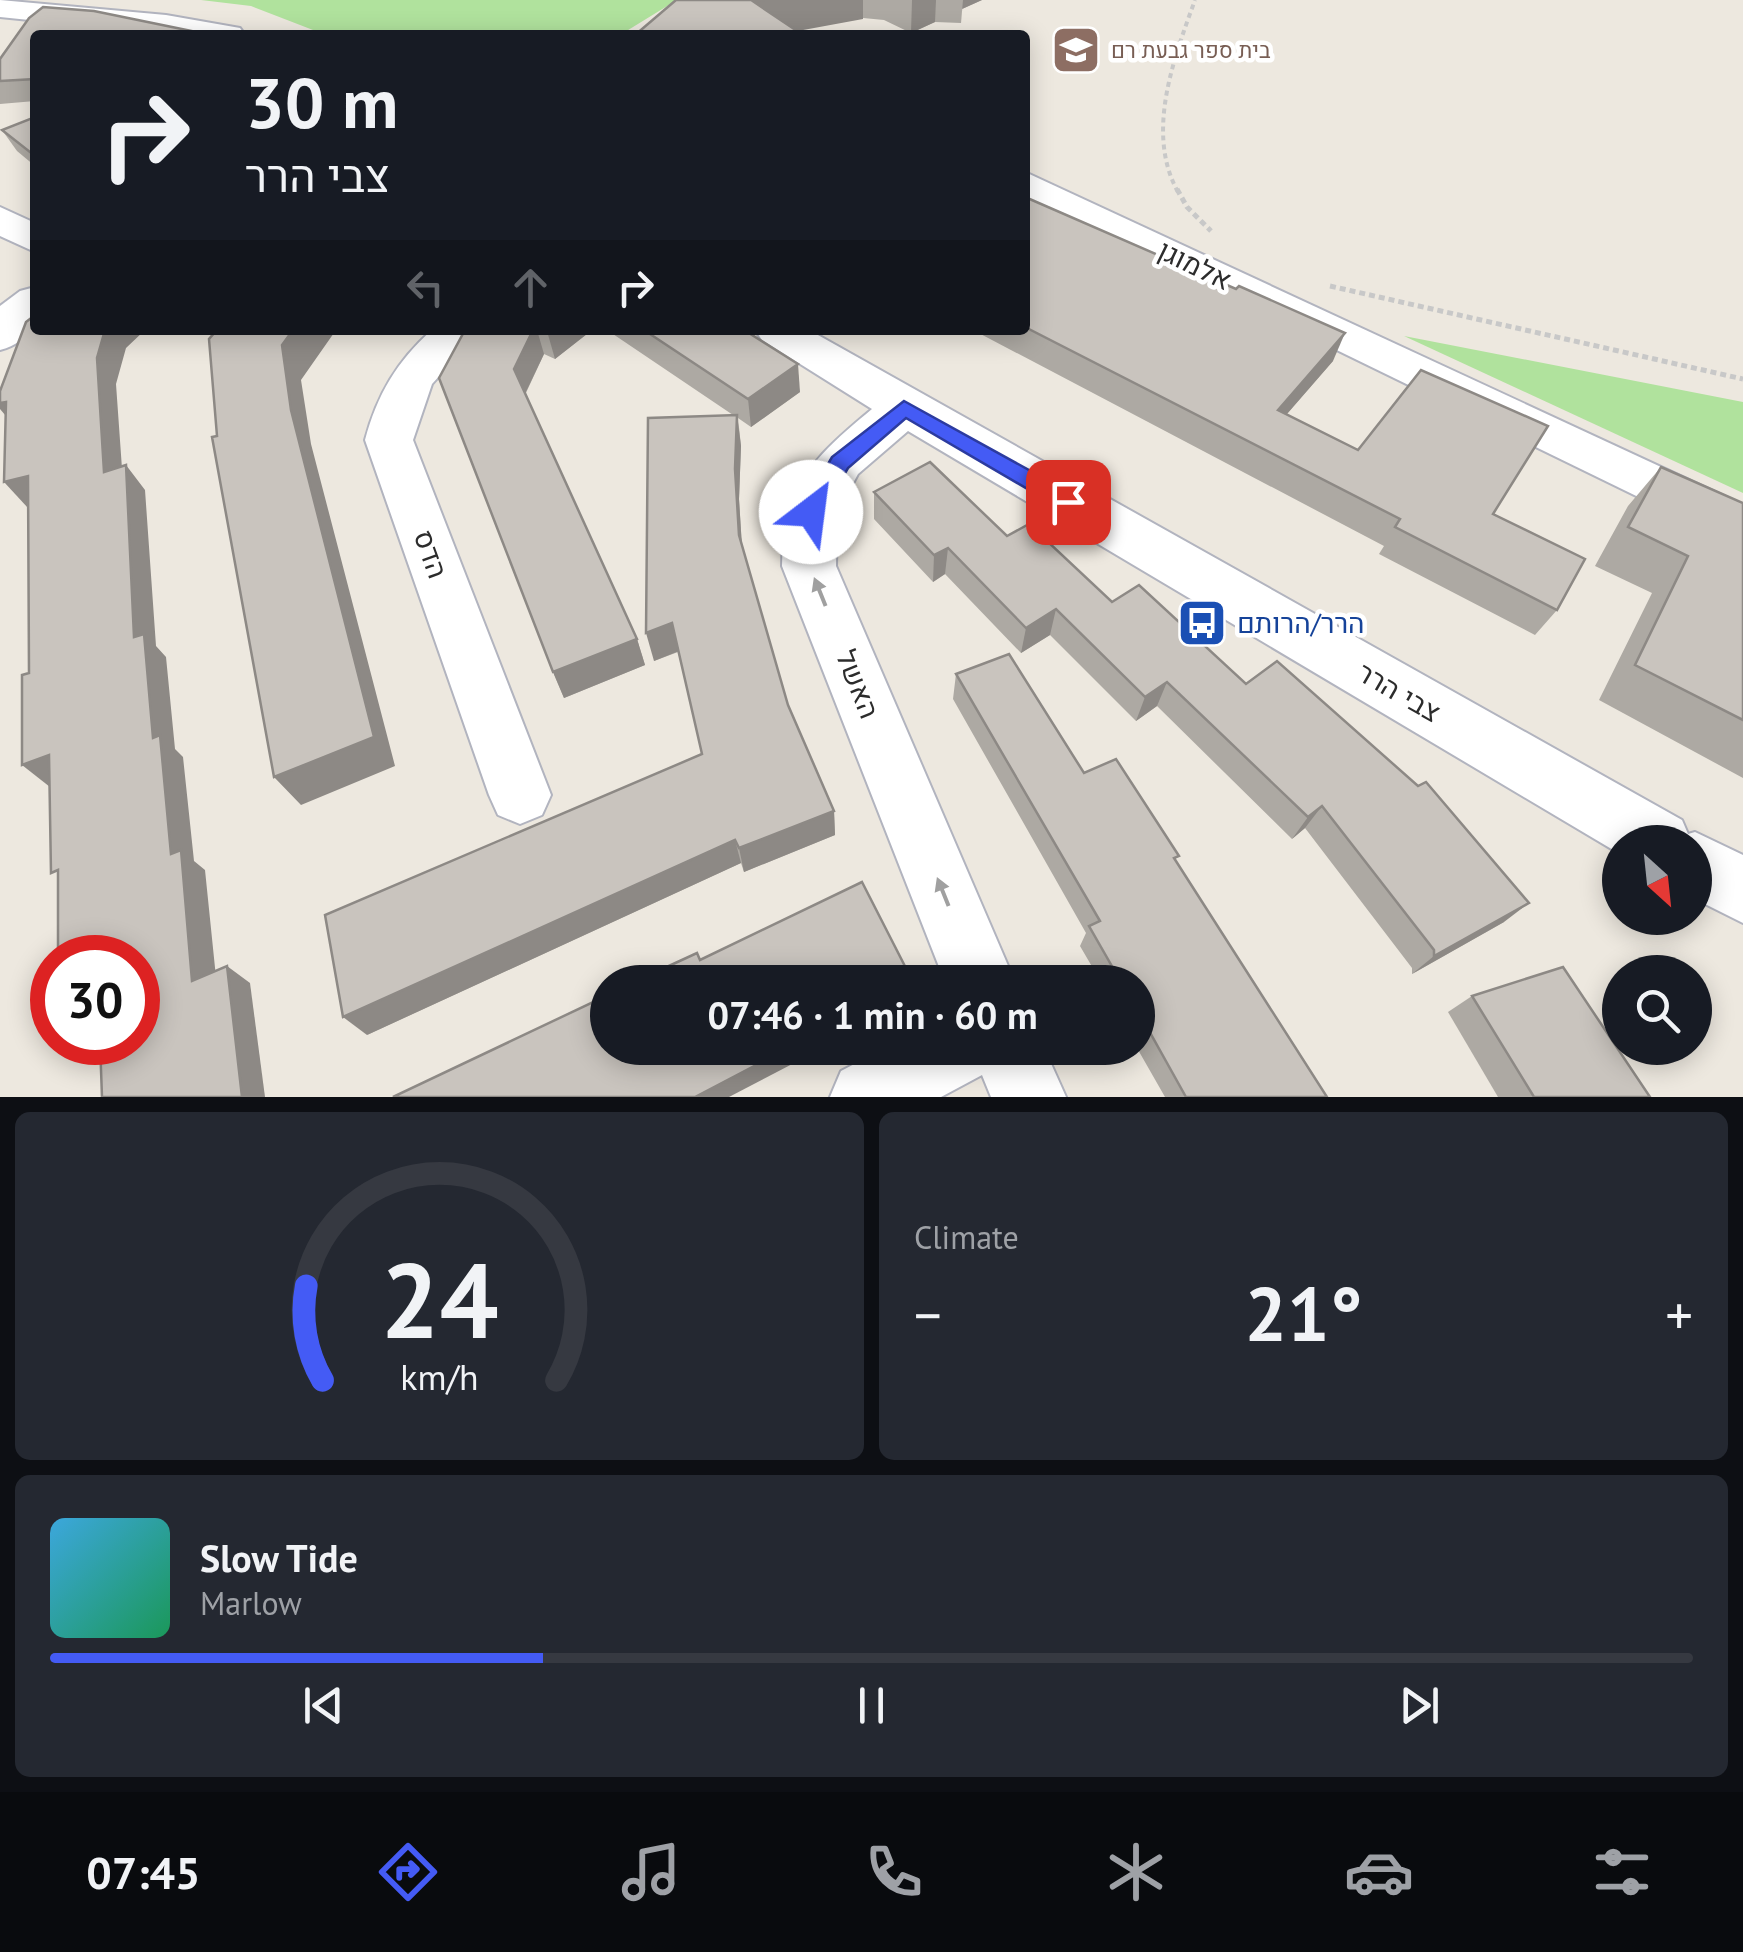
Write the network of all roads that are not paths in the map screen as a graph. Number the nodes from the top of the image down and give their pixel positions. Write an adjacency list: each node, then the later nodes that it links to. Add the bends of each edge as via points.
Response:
1 (0, 8): 2 (street)
2 (200, 30)
3 (1030, 186): 11 (street, אלמוגן)
4 (0, 219): 5 (street)
5 (30, 237)
6 (30, 304): 9 (street)
7 (453, 335): 12 (street, הדס, via 399,398 390,440)
8 (784, 335): 10 (street, צבי הרר)
9 (0, 336)
10 (904, 408): 13 (street, צבי הרר); 16 (street, האשל, one-way to 10, via 810,566 811,512 840,462)
11 (1743, 528)
12 (520, 795)
13 (1629, 825)
14 (1712, 873): 15 (street)
15 (1743, 891)
16 (973, 965)
17 (926, 1065): 19 (street)
18 (1014, 1065): 20 (street)
19 (867, 1097)
20 (1028, 1097)

